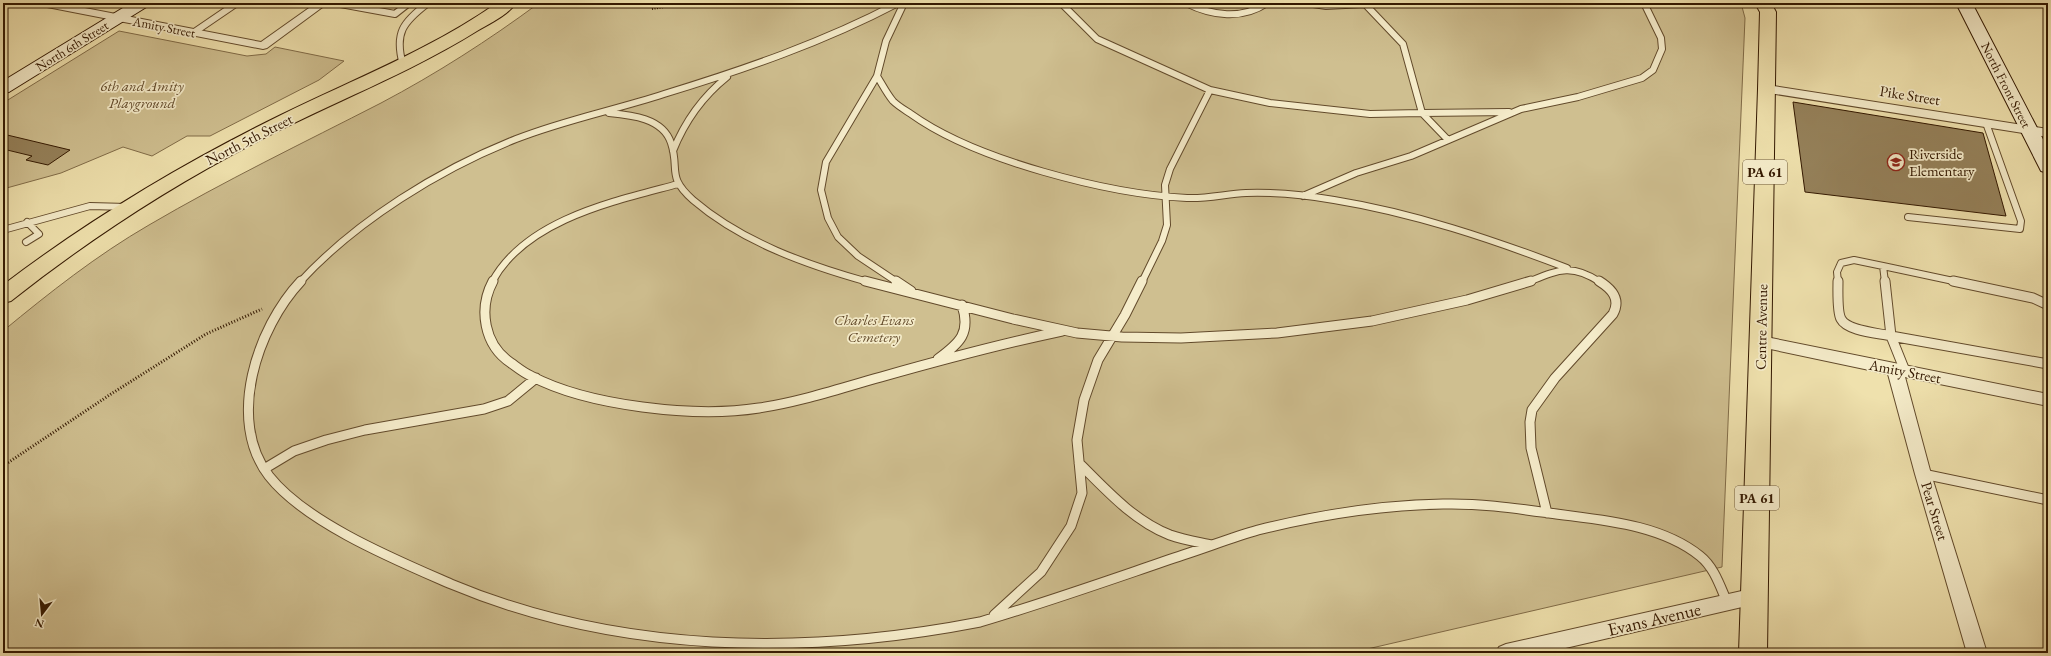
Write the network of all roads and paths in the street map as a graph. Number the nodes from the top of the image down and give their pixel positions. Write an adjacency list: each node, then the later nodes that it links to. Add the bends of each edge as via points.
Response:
1 (42, 3): 21 (street, Amity Street)
2 (142, 3): 21 (street, North 6th Street)
3 (237, 3): 22 (lane)
4 (323, 3): 22 (street, Amity Street, via 263,46)
5 (335, 3): 6 (lane, via 395,14)
6 (409, 3)
7 (428, 3): 23 (lane, via 410,17 399,36 397,48)
8 (508, 3): 23 (main road, North 5th Street, via 461,34)
9 (690, 3): 20 (path)
10 (898, 3): 24 (lane, via 828,36)
11 (904, 3): 25 (lane, via 886,41)
12 (1061, 3): 28 (lane, via 1097,40)
13 (1186, 3): 14 (lane, via 1208,12 1225,15 1242,14)
14 (1267, 3)
15 (1307, 3): 16 (lane, via 1326,6)
16 (1364, 3): 31 (lane, via 1403,44)
17 (1644, 3): 30 (lane, via 1662,42 1661,54 1653,70 1631,82)
18 (1763, 3): 27 (main road, Centre Avenue / PA 61, via 1768,12)
19 (1964, 3): 33 (street, North Front Street)
20 (652, 9)
21 (117, 18): 22 (street, Amity Street); 26 (street, North 6th Street)
22 (193, 33)
23 (403, 66): 41 (main road, North 5th Street, via 242,142)
24 (736, 71): 29 (lane); 36 (lane, via 716,86 700,104 683,126)
25 (877, 76): 39 (lane, via 886,93 910,116 999,157 1057,176); 49 (lane, via 826,162 821,182 822,196 828,218 838,237 858,256)
26 (3, 88)
27 (1767, 89): 32 (street, Pike Street); 56 (main road, Centre Avenue / PA 61)
28 (1210, 90): 31 (lane, via 1270,103 1370,114); 39 (lane, via 1170,169 1165,185)
29 (603, 112): 36 (lane, via 642,117 656,123 667,135); 50 (lane, via 514,140 451,170 343,242 303,278)
30 (1513, 112): 31 (lane); 35 (lane)
31 (1422, 113): 35 (lane)
32 (1986, 123): 33 (street, Pike Street); 42 (lane, via 2021,221 2020,229)
33 (2029, 130): 34 (street, Pike Street); 37 (street, North Front Street)
34 (2048, 133)
35 (1448, 140): 40 (lane, via 1411,156 1356,173)
36 (673, 151): 38 (lane, via 674,173)
37 (2048, 167)
38 (678, 184): 49 (lane, via 685,193 705,208 760,242 825,268); 60 (lane, via 604,205 561,222 527,244 497,275 488,292 484,311 489,338 502,355)
39 (1165, 196): 40 (lane, via 1195,198 1264,193); 54 (lane, via 1167,224 1162,241)
40 (1303, 196): 47 (lane, via 1391,210 1418,217 1486,238)
41 (130, 207): 43 (lane, via 90,206); 48 (main road, North 5th Street)
42 (1908, 217)
43 (27, 222): 44 (lane); 45 (lane, via 39,234)
44 (3, 230)
45 (26, 242)
46 (1883, 266): 51 (lane, via 2034,298); 55 (lane); 55 (lane, via 1854,260 1841,263 1837,272 1840,318 1852,328)
47 (1567, 268): 54 (lane, via 1504,290 1451,304 1342,327 1247,336); 67 (lane, via 1594,278 1613,292 1616,305 1615,313 1546,389 1532,410 1531,444)
48 (7, 290)
49 (917, 294): 52 (lane)
50 (285, 300): 63 (path, via 206,334); 64 (lane, via 265,330 251,378 250,420 256,455)
51 (2048, 305)
52 (962, 306): 53 (lane); 57 (lane, via 967,318 963,336 952,350)
53 (1064, 330): 54 (lane); 57 (lane, via 1012,340)
54 (1112, 336): 62 (lane, via 1098,360 1084,400 1077,440)
55 (1891, 336): 58 (lane); 59 (lane)
56 (1761, 342): 59 (street, Amity Street); 69 (main road, Centre Avenue / PA 61)
57 (933, 362): 60 (lane, via 775,406 730,411 620,404 572,393)
58 (2048, 364)
59 (1900, 370): 61 (street, Amity Street); 65 (street, Pear Street)
60 (536, 378): 64 (lane, via 508,400 490,407 365,430 326,440 294,450)
61 (2048, 400)
62 (1078, 463): 68 (lane, via 1115,500 1152,526 1184,540); 71 (lane, via 1082,493 1071,526 1041,572)
63 (3, 466)
64 (264, 469): 72 (lane, via 301,508 336,529 419,571 533,615 580,629 658,645 689,649)
65 (1923, 474): 66 (lane); 75 (street, Pear Street)
66 (2048, 500)
67 (1547, 513): 68 (lane, via 1470,504 1403,506 1291,523 1255,531); 70 (lane, via 1628,526 1675,542 1701,556 1711,569)
68 (1213, 545): 71 (lane)
69 (1755, 596): 70 (street, Evans Avenue); 74 (main road, Centre Avenue / PA 61)
70 (1727, 602): 73 (street, Evans Avenue)
71 (991, 618): 72 (lane, via 893,642)
72 (771, 652)
73 (1506, 653)
74 (1753, 653)
75 (1977, 653)

